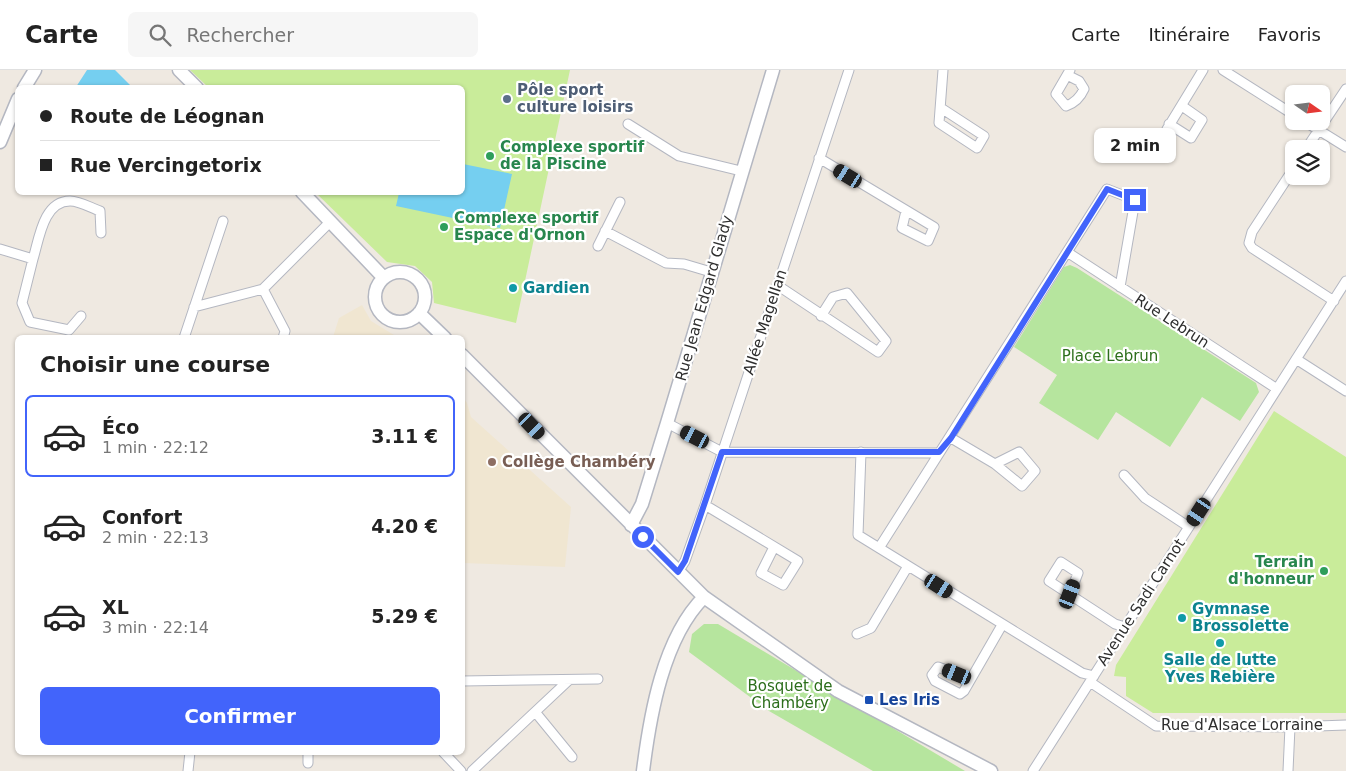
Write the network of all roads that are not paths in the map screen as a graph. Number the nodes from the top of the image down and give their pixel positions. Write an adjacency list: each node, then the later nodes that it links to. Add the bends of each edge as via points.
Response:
1 (179, 70): 9 (main road)
2 (773, 70): 22 (main road, Rue Jean Edgard Glady)
3 (849, 70): 21 (street, Allée Magellan)
4 (943, 70): 13 (street)
5 (1203, 70): 12 (street)
6 (1223, 70): 14 (street)
7 (34, 71): 8 (main road)
8 (26, 85)
9 (194, 85)
10 (1346, 88): 15 (street)
11 (15, 106): 19 (main road)
12 (1182, 106): 12 (street, via 1168,127 1191,138 1202,120)
13 (941, 108): 13 (street, via 939,123 977,148 984,136)
14 (1285, 109)
15 (1330, 112)
16 (628, 124): 22 (street, via 679,156)
17 (1318, 130): 18 (street); 20 (street)
18 (1312, 140)
19 (0, 142)
20 (1346, 147)
21 (819, 158): 26 (street); 38 (street, Allée Magellan)
22 (741, 171): 35 (main road, Rue Jean Edgard Glady)
23 (1285, 182): 41 (street, via 1252,232 1249,243)
24 (305, 195): 28 (main road)
25 (620, 202): 29 (street)
26 (906, 211)
27 (223, 221): 42 (street)
28 (331, 221): 36 (main road); 40 (street)
29 (605, 231): 31 (street); 35 (street, via 666,263 684,264)
30 (101, 233): 34 (street, via 100,211 70,201 60,204 49,212)
31 (598, 246)
32 (0, 249): 34 (street)
33 (1067, 252): 39 (street, Rue Lebrun); 39 (street, via 1107,189 1135,200); 54 (street)
34 (33, 259): 44 (street, via 22,303 30,322 68,330)
35 (711, 272): 53 (main road, Rue Jean Edgard Glady)
36 (384, 278): 43 (main road, via 398,272 420,281 425,294); 43 (main road, via 379,284 376,300 383,314 397,322)
37 (1346, 281): 41 (street, Avenue Sadi Carnot)
38 (777, 285): 45 (street); 55 (street, Allée Magellan)
39 (1120, 287): 51 (street, Rue Lebrun)
40 (264, 289): 42 (street); 47 (street, via 285,331)
41 (1334, 301): 50 (street, Avenue Sadi Carnot)
42 (194, 307): 46 (street)
43 (419, 314): 48 (main road)
44 (81, 316)
45 (822, 316): 45 (street, via 878,352 886,341 847,293 833,297)
46 (185, 335)
47 (283, 335)
48 (443, 335)
49 (465, 358): 61 (main road)
50 (1296, 359): 51 (street, Avenue Sadi Carnot); 52 (street)
51 (1277, 389): 62 (street, Avenue Sadi Carnot)
52 (1346, 391)
53 (667, 423): 55 (street); 61 (main road, Rue Jean Edgard Glady, via 642,504)
54 (951, 438): 57 (street); 58 (street)
55 (722, 452): 56 (street); 60 (street, Allée Magellan)
56 (861, 452): 57 (street); 64 (street, Rue d'Alsace Lorraine, via 858,535)
57 (939, 452): 64 (street)
58 (996, 464)
59 (1124, 475): 62 (street, via 1145,498)
60 (705, 505): 63 (street); 66 (street, Allée Magellan)
61 (631, 525): 66 (main road)
62 (1189, 526): 70 (street, Avenue Sadi Carnot)
63 (774, 547)
64 (879, 548): 65 (street, Rue d'Alsace Lorraine)
65 (908, 566): 69 (street, Rue d'Alsace Lorraine); 71 (street, via 871,628)
66 (678, 572): 68 (main road)
67 (1070, 594): 70 (street, via 1115,624)
68 (704, 597): 88 (main road, via 670,650 646,744); 89 (main road, via 838,691)
69 (1002, 625): 73 (street); 74 (street, Rue d'Alsace Lorraine)
70 (1125, 627): 74 (street, Avenue Sadi Carnot)
71 (857, 634)
72 (598, 679): 75 (street)
73 (970, 679)
74 (1092, 679): 79 (street, Rue d'Alsace Lorraine, via 1156,726); 90 (street, Avenue Sadi Carnot)
75 (569, 680): 76 (street); 77 (street)
76 (465, 681)
77 (536, 712): 83 (street); 87 (street)
78 (1346, 724): 79 (street, Rue d'Alsace Lorraine)
79 (1290, 727): 91 (street)
80 (190, 755): 85 (street)
81 (308, 755): 84 (street)
82 (446, 755): 86 (street)
83 (572, 757)
84 (308, 763)
85 (188, 771)
86 (461, 771)
87 (472, 771)
88 (643, 771)
89 (991, 771)
90 (1033, 771)
91 (1288, 771)

